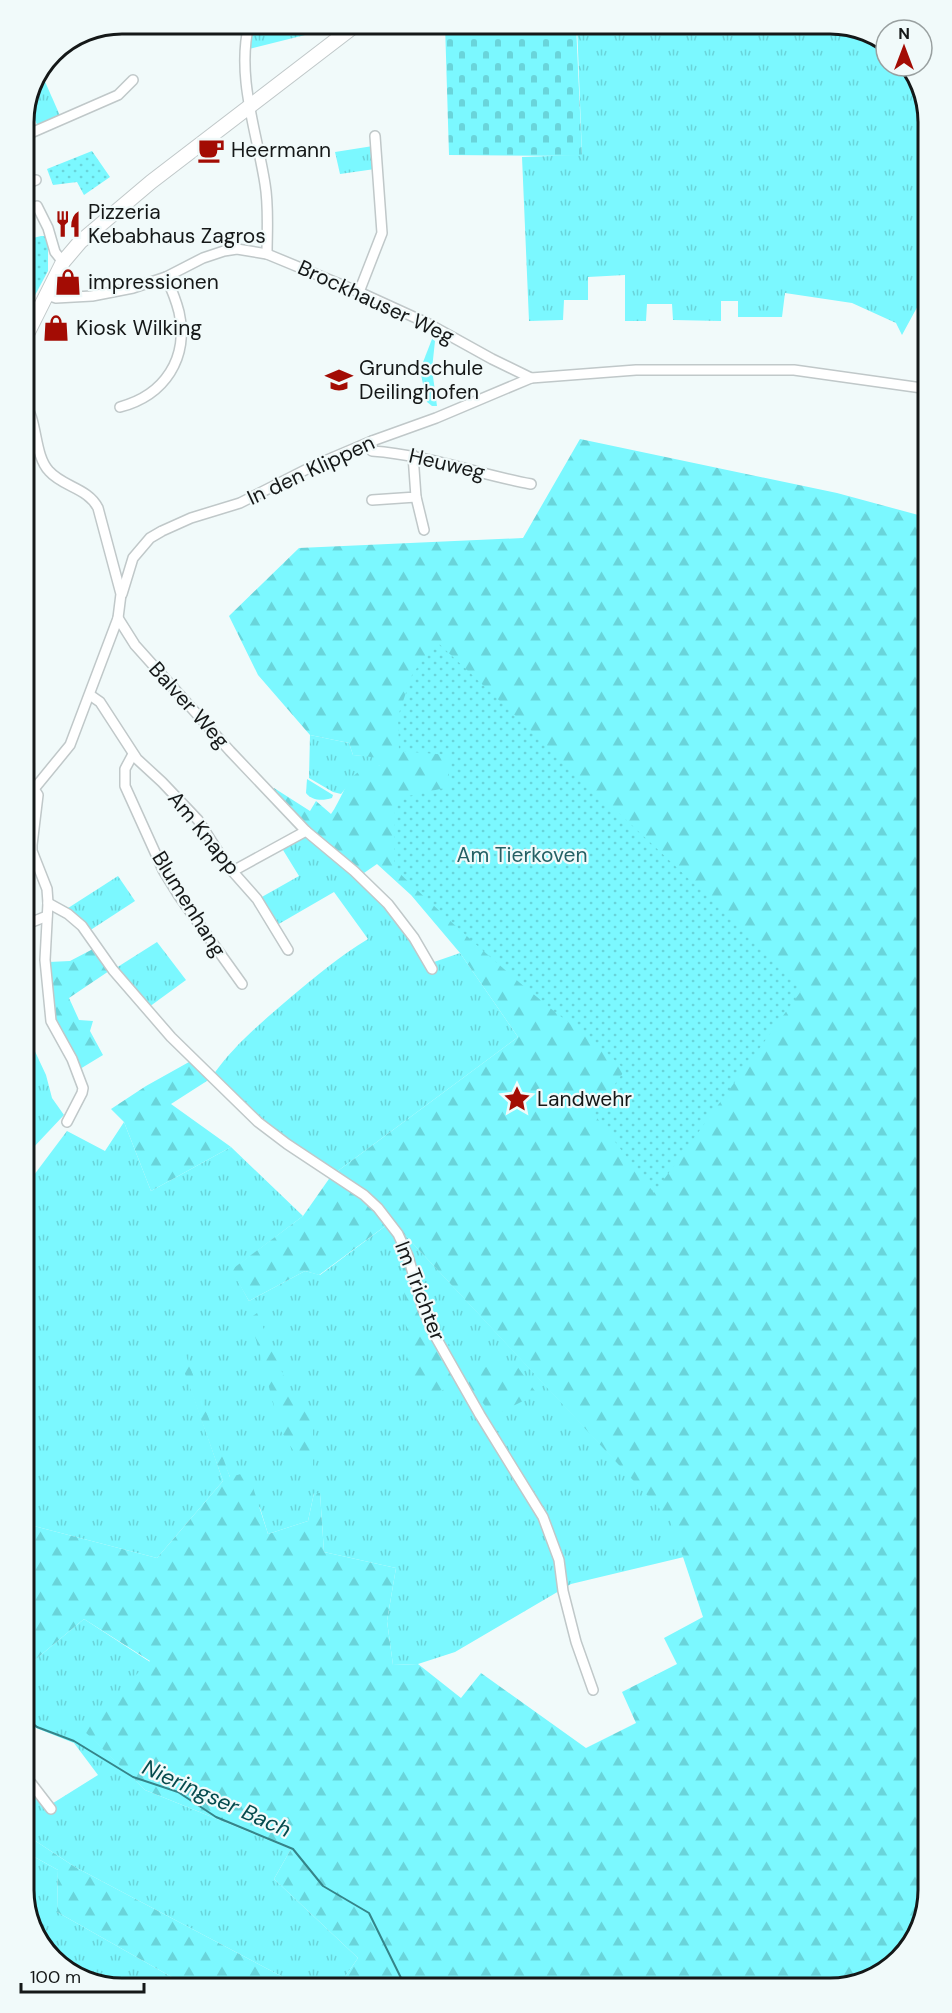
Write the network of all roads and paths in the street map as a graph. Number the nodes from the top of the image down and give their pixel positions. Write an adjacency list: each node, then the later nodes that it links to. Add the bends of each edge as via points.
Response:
1 (248, 35): 4 (street, via 244,62)
2 (342, 35): 4 (main road)
3 (133, 80): 5 (street, via 118,95)
4 (250, 105): 8 (street, via 266,184); 9 (main road, via 123,205)
5 (35, 130)
6 (375, 136): 11 (street, via 382,233)
7 (37, 206): 9 (street, via 55,252)
8 (267, 254): 10 (street, Brockhauser Weg, via 224,251); 11 (street, Brockhauser Weg)
9 (63, 262): 12 (main road)
10 (166, 277): 12 (street, Brockhauser Weg, via 105,294 56,298); 16 (street, via 180,320 175,365 160,387 136,403)
11 (359, 292): 14 (street, Brockhauser Weg)
12 (46, 295): 13 (main road)
13 (35, 318)
14 (531, 378): 15 (street, via 636,370 794,370); 18 (street, In den Klippen)
15 (918, 387)
16 (120, 407)
17 (35, 428): 24 (street, via 47,469 90,496 98,508)
18 (372, 441): 19 (street, Heuweg, via 372,451); 24 (street, In den Klippen, via 240,503 191,518 150,538 133,558)
19 (414, 455): 20 (street, Heuweg); 21 (street)
20 (531, 484)
21 (416, 496): 22 (street); 23 (street)
22 (372, 500)
23 (424, 530)
24 (121, 594): 25 (street)
25 (118, 618): 26 (street); 31 (street, Balver Weg, via 135,645)
26 (90, 695): 27 (street, Am Knapp, via 100,702); 28 (street, via 70,745)
27 (133, 754): 33 (street, Am Knapp, via 195,817); 39 (street, Blumenhang, via 125,769 125,786 163,870)
28 (35, 787)
29 (35, 794): 30 (street, via 38,795)
30 (35, 816)
31 (306, 831): 33 (street); 38 (street, Balver Weg, via 388,904)
32 (35, 862): 34 (street, via 47,889)
33 (233, 871): 37 (street, Am Knapp, via 257,899)
34 (48, 903): 35 (street); 41 (street, Im Trichter, via 82,926 113,970 171,1037 258,1122 364,1195 398,1234 434,1334 543,1517 559,1560 563,1591)
35 (47, 916): 36 (street); 40 (street, via 45,960 51,1021 83,1088)
36 (35, 921)
37 (288, 950)
38 (432, 969)
39 (242, 984)
40 (67, 1122)
41 (592, 1690)
42 (35, 1788): 43 (street)
43 (51, 1809)

